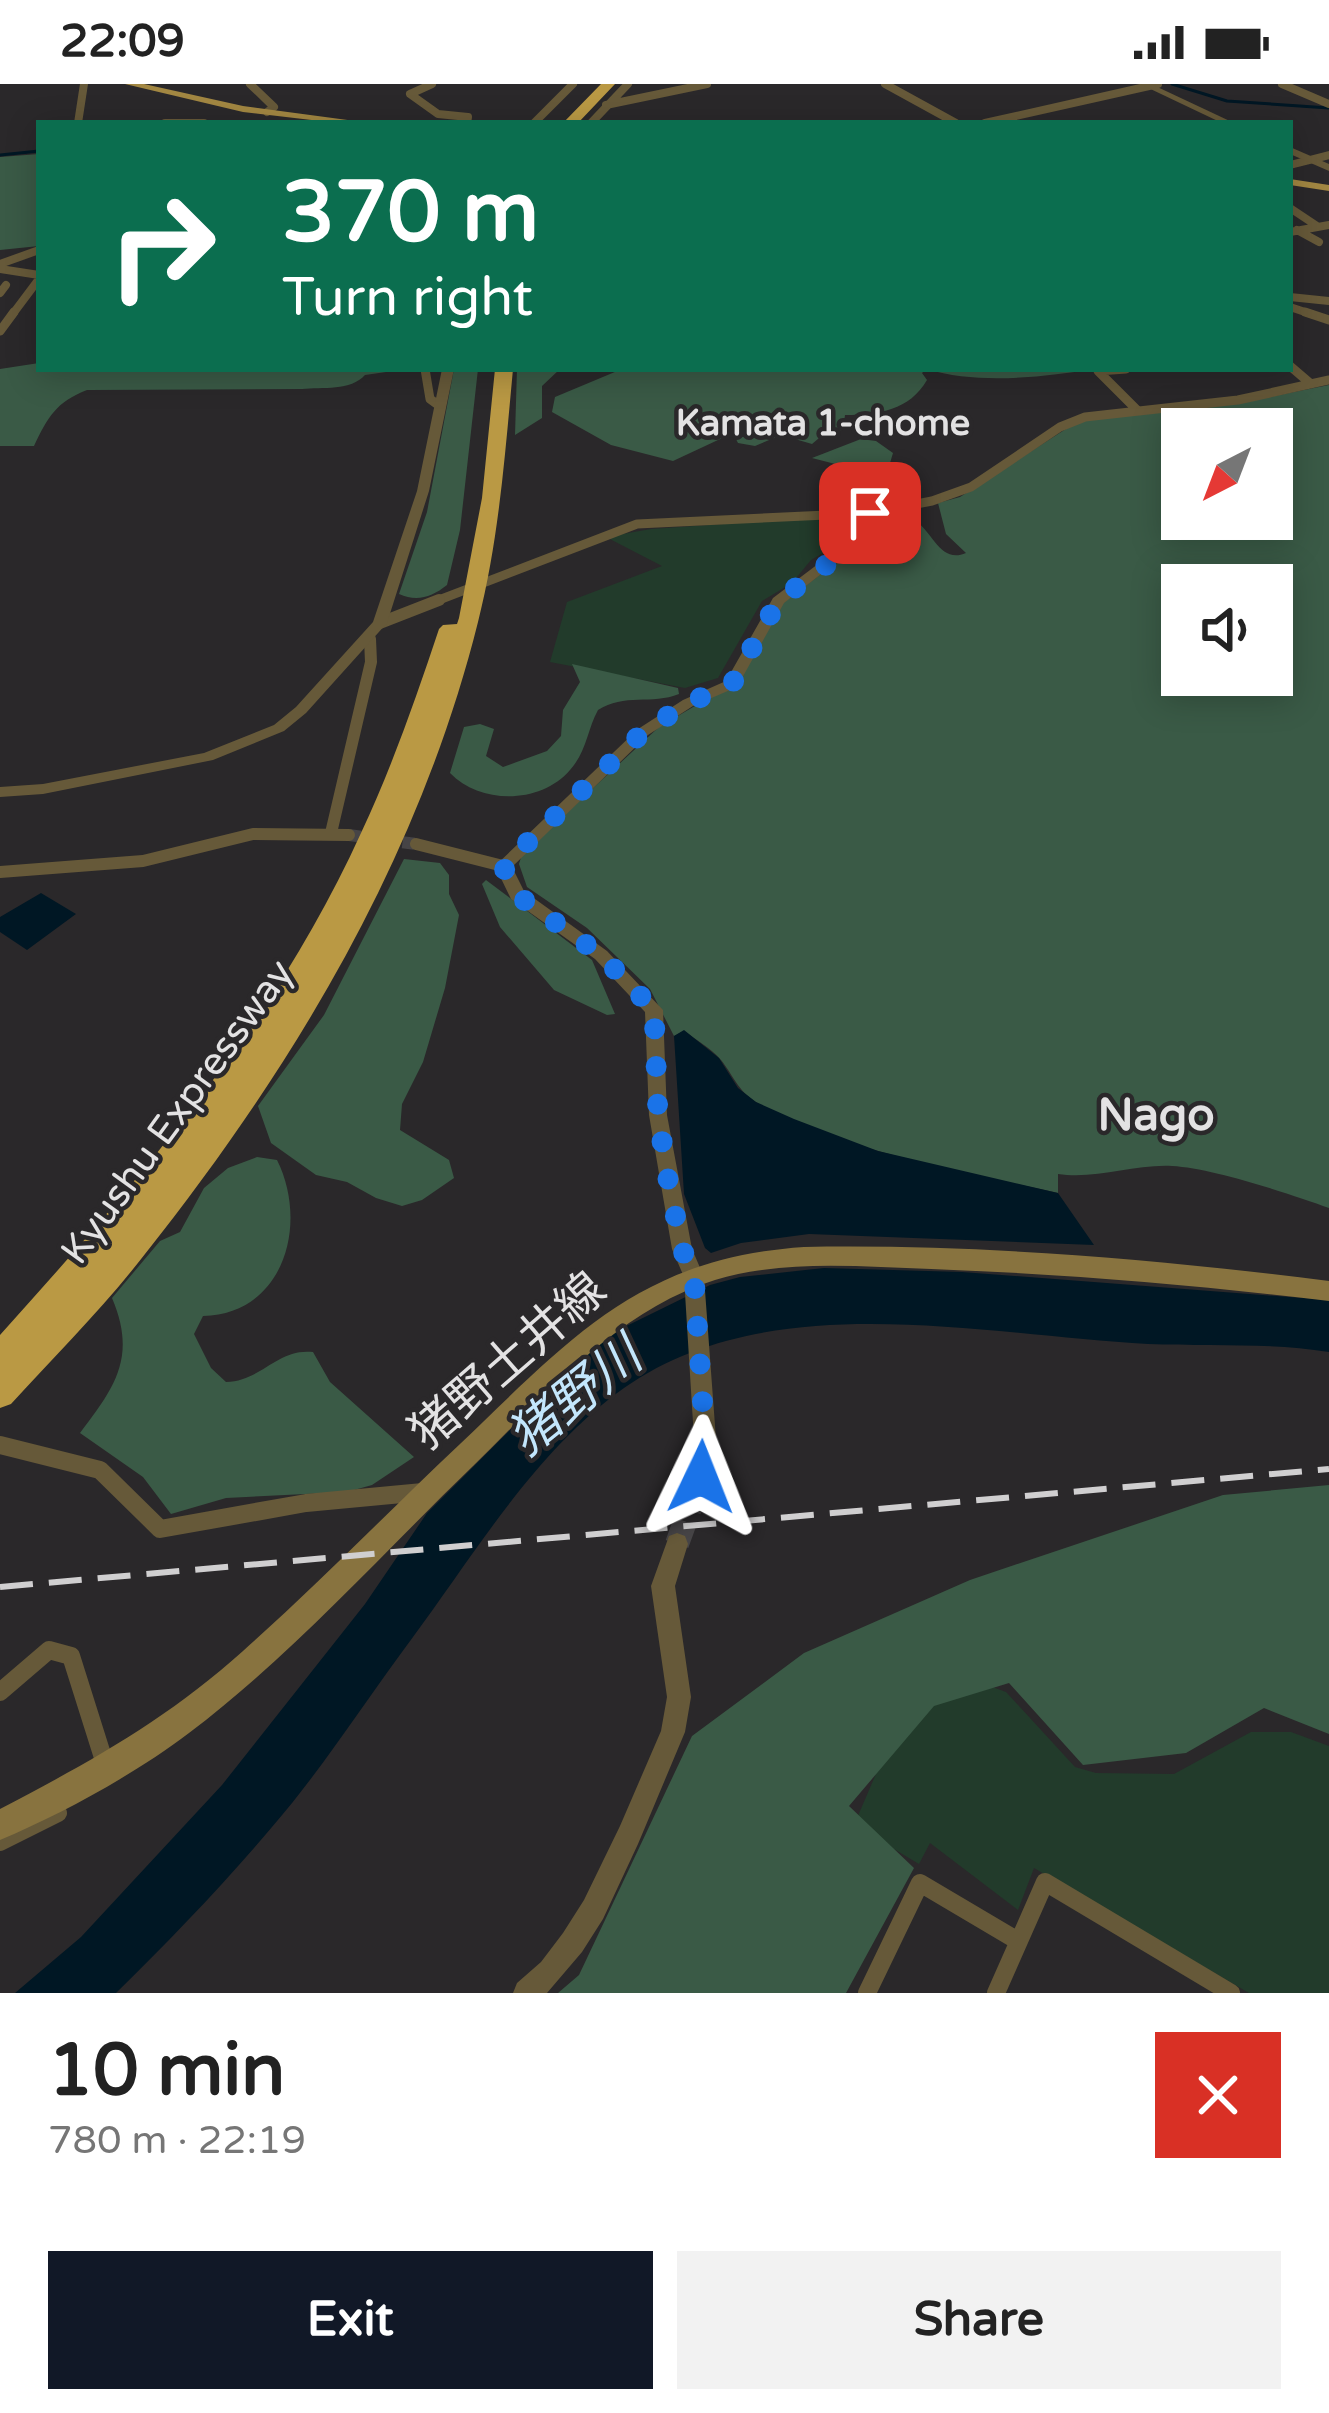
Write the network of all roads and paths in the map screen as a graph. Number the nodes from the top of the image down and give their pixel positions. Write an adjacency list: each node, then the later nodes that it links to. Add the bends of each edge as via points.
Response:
1 (84, 84): 18 (street)
2 (114, 84): 19 (main road)
3 (130, 84): 16 (main road)
4 (250, 84): 16 (street, via 274,107)
5 (432, 84): 21 (street, via 410,94 438,114)
6 (573, 84): 22 (street)
7 (595, 84): 23 (highway)
8 (608, 84): 24 (highway)
9 (628, 84): 15 (street)
10 (707, 84): 15 (street)
11 (884, 84): 26 (street)
12 (1282, 84): 14 (street)
13 (1150, 85): 17 (street); 29 (street)
14 (1329, 104)
15 (606, 105): 25 (street)
16 (267, 112): 20 (main road)
17 (1017, 116): 27 (street); 28 (street)
18 (78, 120)
19 (303, 120)
20 (338, 120)
21 (468, 120)
22 (537, 120)
23 (560, 120)
24 (573, 120)
25 (594, 120)
26 (950, 120)
27 (999, 120)
28 (1026, 120)
29 (1223, 120)
30 (1293, 151): 32 (street)
31 (1329, 155): 32 (street)
32 (1312, 159): 33 (street); 34 (street)
33 (1293, 164)
34 (1329, 168)
35 (1293, 180): 36 (main road)
36 (1329, 186)
37 (1293, 210): 39 (street)
38 (1329, 225): 39 (street)
39 (1316, 226): 40 (street)
40 (1294, 231): 41 (street)
41 (1319, 242)
42 (36, 251): 43 (street)
43 (0, 267): 44 (street)
44 (36, 276)
45 (36, 280): 49 (street)
46 (1293, 297): 47 (street)
47 (1329, 301)
48 (1293, 308): 50 (street)
49 (3, 314): 51 (street)
50 (1329, 320)
51 (0, 331)
52 (1293, 369): 59 (street)
53 (426, 372): 60 (street, via 430,399)
54 (447, 372): 60 (street)
55 (488, 372): 75 (highway, Kyushu Expressway, via 476,504 453,619 370,848 253,1049 109,1238)
56 (504, 372): 76 (highway, Kyushu Expressway, via 493,503 471,620 428,759 368,898 226,1124 130,1250)
57 (1100, 372): 61 (street)
58 (1329, 380): 59 (street)
59 (1311, 384): 61 (street)
60 (441, 407): 63 (street)
61 (1138, 411): 62 (street, via 1071,422 957,494)
62 (870, 513): 64 (street, via 637,524); 71 (street, via 865,536 778,601 732,684 643,732)
63 (389, 596): 64 (street); 65 (street)
64 (426, 605): 65 (street)
65 (380, 623): 66 (street)
66 (370, 639): 67 (street, via 301,710 254,740 138,773); 68 (street)
67 (0, 792)
68 (331, 833): 69 (street); 72 (street, via 253,834 142,861)
69 (349, 836)
70 (416, 844): 71 (street)
71 (503, 866): 73 (street, via 517,895 601,955 654,1010 658,1115)
72 (0, 872)
73 (694, 1285): 74 (main road, 猪野土井線, via 744,1264 872,1257 1122,1268); 78 (main road, 猪野土井線, via 640,1303 582,1343); 79 (street, via 705,1439)
74 (1329, 1291)
75 (0, 1358)
76 (0, 1394)
77 (0, 1445): 78 (street, via 100,1470 160,1529)
78 (423, 1492): 82 (main road, 猪野土井線, via 253,1661 178,1724)
79 (694, 1497)
80 (677, 1544): 87 (street, via 663,1586 679,1697 673,1732 578,1940)
81 (0, 1693): 82 (street, via 49,1650 71,1656)
82 (107, 1769): 84 (main road, 猪野土井線)
83 (58, 1813): 85 (street)
84 (0, 1825)
85 (0, 1843)
86 (1018, 1941): 88 (street, via 920,1883); 89 (street); 90 (street, via 1046,1882)
87 (527, 1993)
88 (867, 1993)
89 (996, 1993)
90 (1231, 1993)

